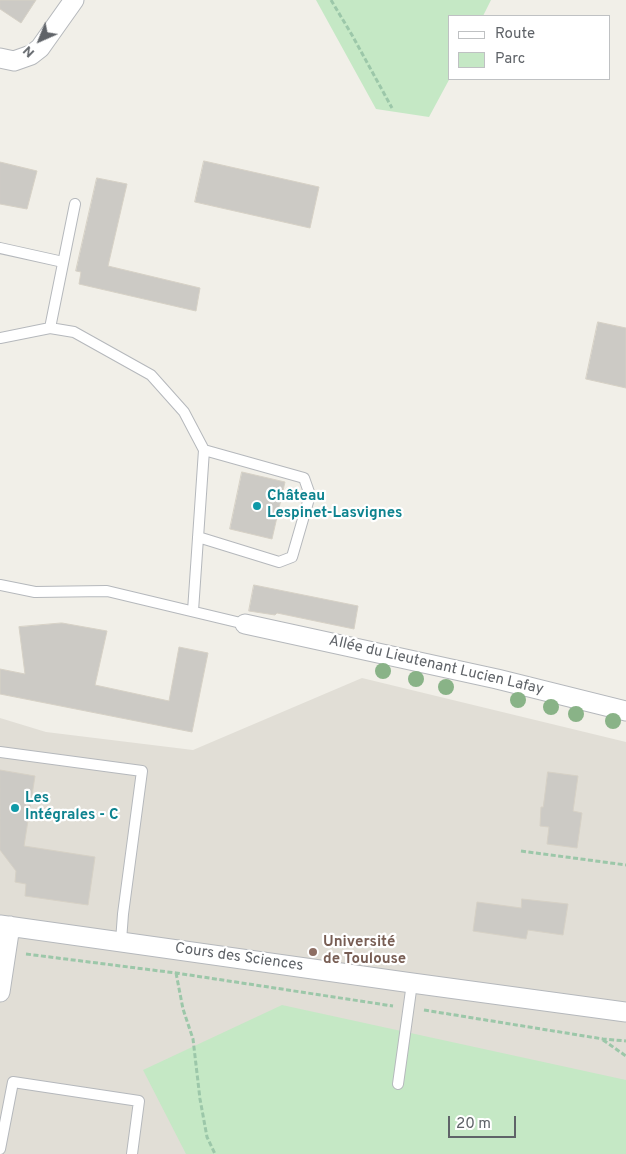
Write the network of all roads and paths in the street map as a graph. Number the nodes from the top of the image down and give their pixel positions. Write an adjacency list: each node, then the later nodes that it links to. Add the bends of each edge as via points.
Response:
1 (74, 0): 3 (street, via 40,48 14,61)
2 (331, 0): 4 (path)
3 (0, 58)
4 (392, 108)
5 (75, 204): 7 (lane)
6 (0, 248): 7 (lane)
7 (63, 262): 8 (lane)
8 (50, 328): 9 (lane); 10 (lane, via 74,332 150,375 184,412)
9 (0, 338)
10 (204, 450): 11 (lane); 11 (lane, via 304,478 310,495 292,557 279,562)
11 (198, 537): 13 (lane)
12 (0, 585): 13 (lane, via 34,592 107,591)
13 (193, 611): 14 (lane)
14 (245, 624): 15 (street, Allée du Lieutenant Lucien Lafay)
15 (626, 711)
16 (0, 752): 20 (lane, via 142,771)
17 (521, 851): 18 (path)
18 (626, 865)
19 (5, 925): 20 (street, Cours des Sciences); 24 (street)
20 (121, 941): 23 (street, Cours des Sciences)
21 (23, 953): 22 (path)
22 (176, 973): 25 (path); 34 (path, via 193,1039 207,1137)
23 (412, 983): 27 (street, Cours des Sciences); 31 (lane)
24 (0, 992)
25 (395, 1006)
26 (418, 1009): 28 (path)
27 (626, 1012)
28 (603, 1039): 29 (path); 30 (path)
29 (626, 1041)
30 (626, 1056)
31 (398, 1084)
32 (0, 1144): 33 (lane, via 13,1082 139,1101)
33 (132, 1154)
34 (214, 1154)

